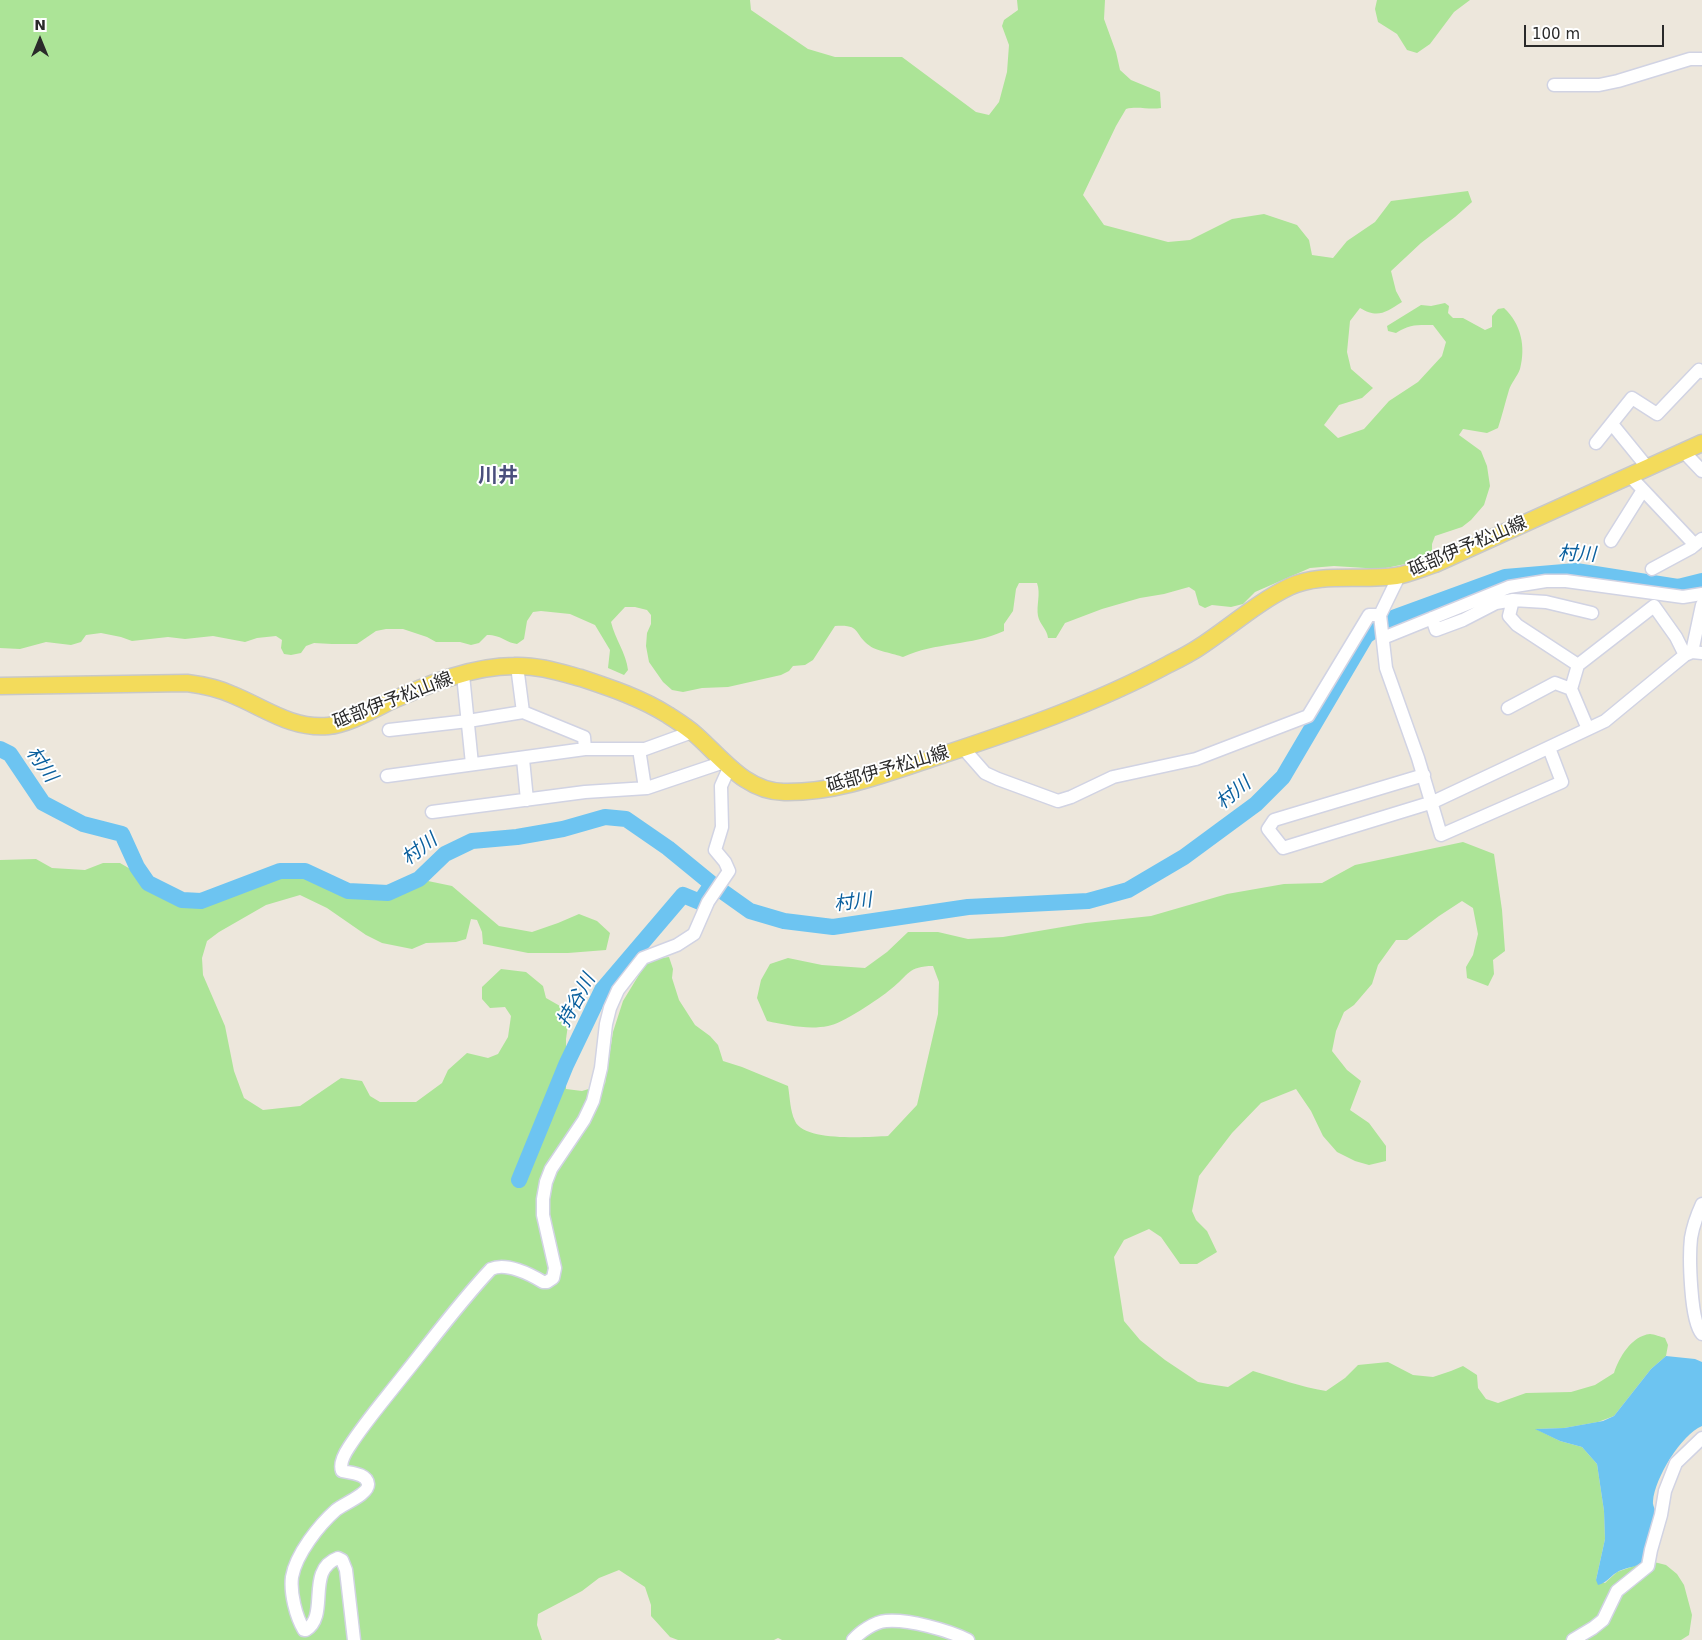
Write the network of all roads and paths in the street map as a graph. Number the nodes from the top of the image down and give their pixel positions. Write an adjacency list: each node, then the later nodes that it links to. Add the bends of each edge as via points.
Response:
1 (1702, 59): 2 (street, via 1690,59 1618,81)
2 (1554, 85)
3 (1702, 372): 4 (street, via 1699,370 1657,414 1632,398)
4 (1612, 424): 5 (street); 8 (street)
5 (1596, 443)
6 (1702, 443): 7 (main road, 砥部伊予松山線)
7 (1683, 451): 8 (main road, 砥部伊予松山線); 9 (street)
8 (1647, 467): 10 (main road, 砥部伊予松山線)
9 (1702, 471)
10 (1629, 475): 11 (street); 15 (main road, 砥部伊予松山線, via 1443,560)
11 (1643, 490): 12 (street); 13 (street)
12 (1611, 541)
13 (1698, 542): 14 (street)
14 (1652, 569)
15 (1399, 576): 20 (street); 35 (main road, 砥部伊予松山線, via 1320,579 1292,585 1199,647 1124,688)
16 (1702, 594): 21 (street, via 1683,597 1546,581 1509,587)
17 (1513, 600): 19 (street, via 1546,602); 21 (street, via 1496,603 1436,630); 24 (street, via 1509,616 1517,625)
18 (1702, 605): 23 (street)
19 (1592, 614)
20 (1380, 615): 22 (street); 35 (street, via 1369,615 1308,716 1196,759 1113,777 1058,801 985,772)
21 (1432, 618): 22 (street)
22 (1383, 636): 42 (street, via 1386,668)
23 (1693, 653): 24 (street, via 1676,637 1654,606); 32 (street, via 1605,721)
24 (1578, 665): 28 (street)
25 (518, 666): 26 (main road, 砥部伊予松山線); 30 (street); 34 (main road, 砥部伊予松山線, via 551,670 631,695)
26 (463, 675): 27 (main road, 砥部伊予松山線, via 431,684 330,726 300,725 284,720 235,695 196,684); 31 (street)
27 (0, 686)
28 (1571, 689): 29 (street, via 1555,683); 32 (street)
29 (1508, 708)
30 (523, 712): 31 (street); 38 (street, via 584,737)
31 (468, 721): 33 (street); 40 (street)
32 (1588, 729): 36 (street)
33 (389, 730)
34 (692, 732): 37 (street); 41 (main road, 砥部伊予松山線)
35 (963, 748): 41 (main road, 砥部伊予松山線, via 859,782 781,793 753,785)
36 (1549, 748): 46 (street); 46 (street, via 1562,782 1442,835)
37 (639, 749): 38 (street); 44 (street)
38 (584, 750): 39 (street)
39 (523, 759): 40 (street); 45 (street)
40 (472, 764): 43 (street)
41 (726, 765): 44 (street); 51 (street, via 721,786 722,827 715,850 729,872 708,902 694,934 677,945 643,958 618,990 606,1024 593,1100 546,1182 542,1199 555,1268 553,1278 544,1282 505,1267 496,1267 466,1296 349,1447 342,1471 366,1479 367,1489 332,1514 299,1559 292,1582 298,1621 304,1630 313,1626 316,1618 317,1594 324,1568 338,1558 346,1570)
42 (1424, 775): 46 (street); 46 (street, via 1274,820 1268,829 1283,848)
43 (387, 776)
44 (645, 788): 45 (street)
45 (527, 800): 47 (street)
46 (1433, 802)
47 (432, 812)
48 (1702, 1204): 49 (street, via 1694,1223 1691,1258 1695,1317)
49 (1702, 1334)
50 (1702, 1438): 54 (street, via 1676,1464 1648,1566 1617,1591 1603,1620)
51 (354, 1640)
52 (853, 1640): 53 (street, via 884,1621 907,1621)
53 (968, 1640)
54 (1573, 1640)

